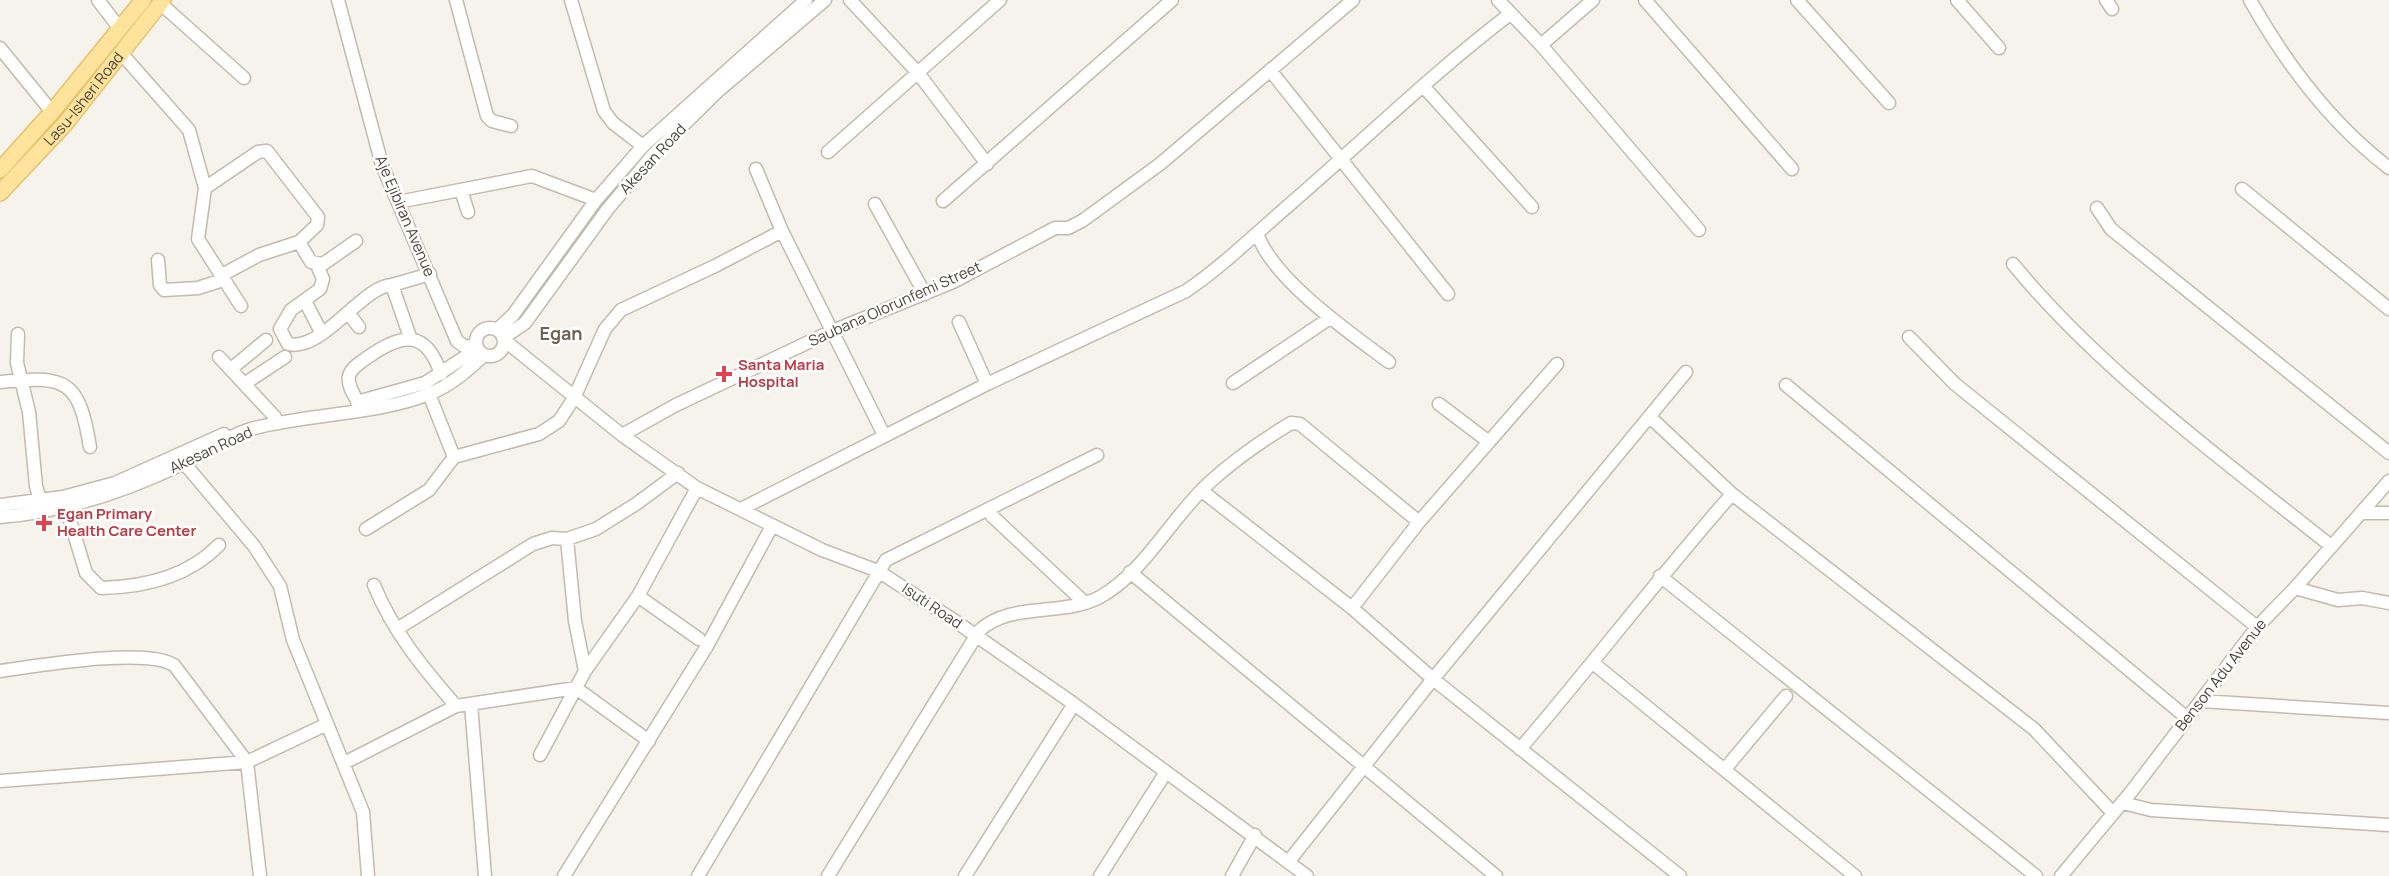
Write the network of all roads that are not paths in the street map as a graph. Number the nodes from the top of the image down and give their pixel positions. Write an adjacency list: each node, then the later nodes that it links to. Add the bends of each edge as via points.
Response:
1 (98, 0): 20 (street)
2 (143, 0): 20 (main road, Lasu-Isheri Road)
3 (338, 0): 46 (street, Aje Ejibiran Avenue, via 371,129)
4 (456, 0): 31 (street, via 487,116)
5 (571, 0): 32 (street, via 604,111)
6 (806, 0): 32 (street, Akesan Road)
7 (825, 0): 71 (street, Akesan Road, via 718,91 652,156 607,210)
8 (850, 0): 26 (street)
9 (1000, 0): 26 (street)
10 (1172, 0): 35 (street)
11 (1353, 0): 25 (street, Saubana Olorunfemi Street)
12 (1498, 0): 19 (street)
13 (1593, 0): 21 (street)
14 (1645, 0): 38 (street)
15 (1797, 0): 29 (street)
16 (1957, 0): 23 (street)
17 (2250, 0): 36 (street, via 2298,78 2360,147)
18 (162, 2): 24 (main road, Lasu-Isheri Road); 27 (street)
19 (1510, 14): 21 (street); 28 (street)
20 (120, 29): 30 (main road, Lasu-Isheri Road)
21 (1540, 45): 51 (street)
22 (0, 48): 30 (street)
23 (2000, 48)
24 (121, 53): 40 (street, via 189,130); 43 (main road, Lasu-Isheri Road, via 65,124)
25 (1270, 70): 34 (street); 62 (street, Saubana Olorunfemi Street, via 1133,186 1082,220 1068,228 1055,228)
26 (918, 73): 33 (street); 35 (street)
27 (244, 78)
28 (1424, 87): 34 (street); 48 (street)
29 (1889, 103)
30 (52, 112): 39 (main road, Lasu-Isheri Road)
31 (511, 126)
32 (643, 146): 44 (street, Akesan Road)
33 (828, 152)
34 (1341, 160): 53 (street); 63 (street)
35 (987, 164): 45 (street)
36 (2389, 168)
37 (756, 169): 52 (street)
38 (1792, 169)
39 (0, 170)
40 (205, 188): 55 (street, via 258,152 267,151 318,217 317,225); 60 (street, via 198,239)
41 (2242, 189): 66 (street)
42 (461, 190): 44 (street, via 538,177); 46 (street); 50 (street)
43 (0, 193)
44 (596, 200): 68 (street, Akesan Road)
45 (943, 201)
46 (398, 202): 59 (street, Aje Ejibiran Avenue)
47 (875, 204): 62 (street)
48 (1532, 207)
49 (2097, 208): 105 (street, via 2111,230)
50 (468, 212)
51 (1699, 230)
52 (782, 231): 74 (street); 96 (street, via 621,310 605,329)
53 (1257, 233): 69 (street, via 1269,256); 93 (street, via 1186,291)
54 (356, 240): 58 (street)
55 (298, 242): 58 (street); 60 (street, via 259,255)
56 (158, 260): 60 (street, via 164,290 198,288)
57 (2013, 264): 128 (street, via 2048,307 2184,428)
58 (316, 265): 64 (street, via 322,284)
59 (430, 274): 61 (street); 80 (street, Aje Ejibiran Avenue, via 457,341)
60 (222, 278): 65 (street)
61 (392, 285): 67 (street, via 372,290); 76 (street)
62 (925, 294): 74 (street, Saubana Olorunfemi Street)
63 (1448, 294)
64 (305, 301): 73 (street); 73 (street, via 291,310 283,322 283,339 288,344 300,345)
65 (241, 306)
66 (2389, 309)
67 (349, 314): 72 (street); 73 (street)
68 (513, 315): 71 (street); 79 (street, Akesan Road)
69 (1330, 318): 83 (street); 91 (street)
70 (959, 322): 93 (street)
71 (525, 323): 79 (street, Akesan Road)
72 (359, 327)
73 (321, 332)
74 (830, 332): 101 (street, Saubana Olorunfemi Street); 102 (street)
75 (18, 334): 89 (street, via 16,359)
76 (410, 337): 88 (street, via 435,355); 97 (street, via 380,349 351,370 348,381)
77 (1910, 337): 138 (street, via 1955,384)
78 (266, 340): 86 (street)
79 (501, 340): 80 (street, via 493,356); 80 (street, via 486,328 478,334); 96 (street, Isuti Road)
80 (478, 347): 84 (street, Akesan Road)
81 (219, 357): 86 (street)
82 (285, 357): 92 (street)
83 (1389, 362)
84 (465, 364): 88 (street, Akesan Road); 95 (street, Akesan Road)
85 (1557, 364): 103 (street)
86 (231, 369): 92 (street)
87 (1686, 372): 100 (street)
88 (441, 374): 97 (street, Akesan Road)
89 (20, 380): 90 (street); 104 (street, via 60,382 74,391 85,416); 115 (street, via 29,412)
90 (0, 382)
91 (1233, 383)
92 (244, 384): 99 (street)
93 (987, 384): 102 (street)
94 (1786, 386): 153 (street)
95 (429, 394): 107 (street); 108 (street, Akesan Road, via 248,430)
96 (574, 398): 101 (street, Isuti Road); 107 (street, via 549,429)
97 (358, 402): 99 (street, Akesan Road)
98 (1439, 404): 103 (street)
99 (275, 417): 111 (street, Akesan Road, via 187,449)
100 (1650, 417): 114 (street); 145 (street)
101 (622, 435): 109 (street, Isuti Road)
102 (884, 435): 118 (street)
103 (1489, 442): 123 (street)
104 (90, 447)
105 (2389, 453)
106 (1097, 455): 129 (street, via 893,556)
107 (454, 457): 125 (street, via 429,490)
108 (184, 463): 111 (street, Akesan Road); 154 (street, via 254,546 280,586 290,633)
109 (678, 473): 112 (street, Isuti Road); 126 (street, via 615,518)
110 (2389, 481): 119 (street, Benson Adu Avenue)
111 (116, 488): 115 (street, Akesan Road); 117 (street, Akesan Road)
112 (697, 488): 118 (street, Isuti Road); 134 (street)
113 (1202, 491): 123 (street, via 1281,429 1291,423 1300,424); 130 (street); 137 (street)
114 (1732, 494): 131 (street); 165 (street, via 2034,729)
115 (40, 501): 116 (street, Akesan Road)
116 (0, 505)
117 (66, 507): 122 (street, Akesan Road); 127 (street, via 86,573 101,588 179,574 206,559)
118 (741, 509): 124 (street, Isuti Road)
119 (2363, 513): 120 (street); 128 (street, Benson Adu Avenue)
120 (2389, 513)
121 (992, 516): 135 (street)
122 (0, 517)
123 (1419, 522): 137 (street)
124 (772, 526): 129 (street, Isuti Road); 155 (street, via 707,646)
125 (366, 529)
126 (567, 539): 139 (street, via 552,538 533,544); 144 (street, via 575,621)
127 (219, 545)
128 (2331, 546): 133 (street, Benson Adu Avenue)
129 (878, 571): 140 (street, Isuti Road); 174 (street)
130 (1130, 572): 135 (street, via 1101,596); 160 (street)
131 (1660, 576): 142 (street); 183 (street)
132 (374, 585): 139 (street)
133 (2295, 588): 136 (street, via 2338,600 2362,598); 138 (street, Benson Adu Avenue)
134 (638, 596): 141 (street); 144 (street)
135 (1084, 603): 140 (street, via 996,619)
136 (2389, 603)
137 (1352, 608): 145 (street)
138 (2257, 627): 148 (street, Benson Adu Avenue)
139 (397, 630): 151 (street)
140 (975, 635): 150 (street, Isuti Road); 175 (street)
141 (699, 639)
142 (1593, 663): 156 (street); 161 (street)
143 (0, 670): 158 (street, via 77,661 166,660 182,673)
144 (585, 671): 146 (street)
145 (1433, 679): 156 (street); 160 (street)
146 (576, 688): 149 (street); 155 (street); 157 (street)
147 (1786, 696): 161 (street)
148 (2201, 701): 152 (street); 153 (street, Benson Adu Avenue)
149 (471, 704): 151 (street); 172 (street)
150 (1074, 704): 162 (street, Isuti Road); 176 (street)
151 (456, 706): 159 (street)
152 (2389, 713)
153 (2187, 718): 164 (street, Benson Adu Avenue)
154 (327, 724): 158 (street); 159 (street)
155 (649, 741): 173 (street)
156 (1520, 749): 181 (street)
157 (540, 755)
158 (247, 762): 163 (street); 170 (street)
159 (344, 763): 171 (street, via 363,812)
160 (1365, 768): 168 (street); 180 (street)
161 (1725, 769): 182 (street)
162 (1166, 772): 167 (street, Isuti Road); 177 (street)
163 (0, 781)
164 (2123, 803): 165 (street, Benson Adu Avenue); 166 (street, via 2151,810)
165 (2113, 813): 184 (street, Benson Adu Avenue)
166 (2389, 825)
167 (1255, 836): 168 (street, Isuti Road); 178 (street)
168 (1289, 861): 179 (street, Isuti Road)
169 (249, 876): 170 (street)
170 (260, 876)
171 (368, 876)
172 (485, 876)
173 (564, 876)
174 (698, 876)
175 (828, 876)
176 (965, 876)
177 (1100, 876)
178 (1232, 876)
179 (1307, 876)
180 (1497, 876)
181 (1680, 876)
182 (1855, 876)
183 (2036, 876)
184 (2061, 876)

